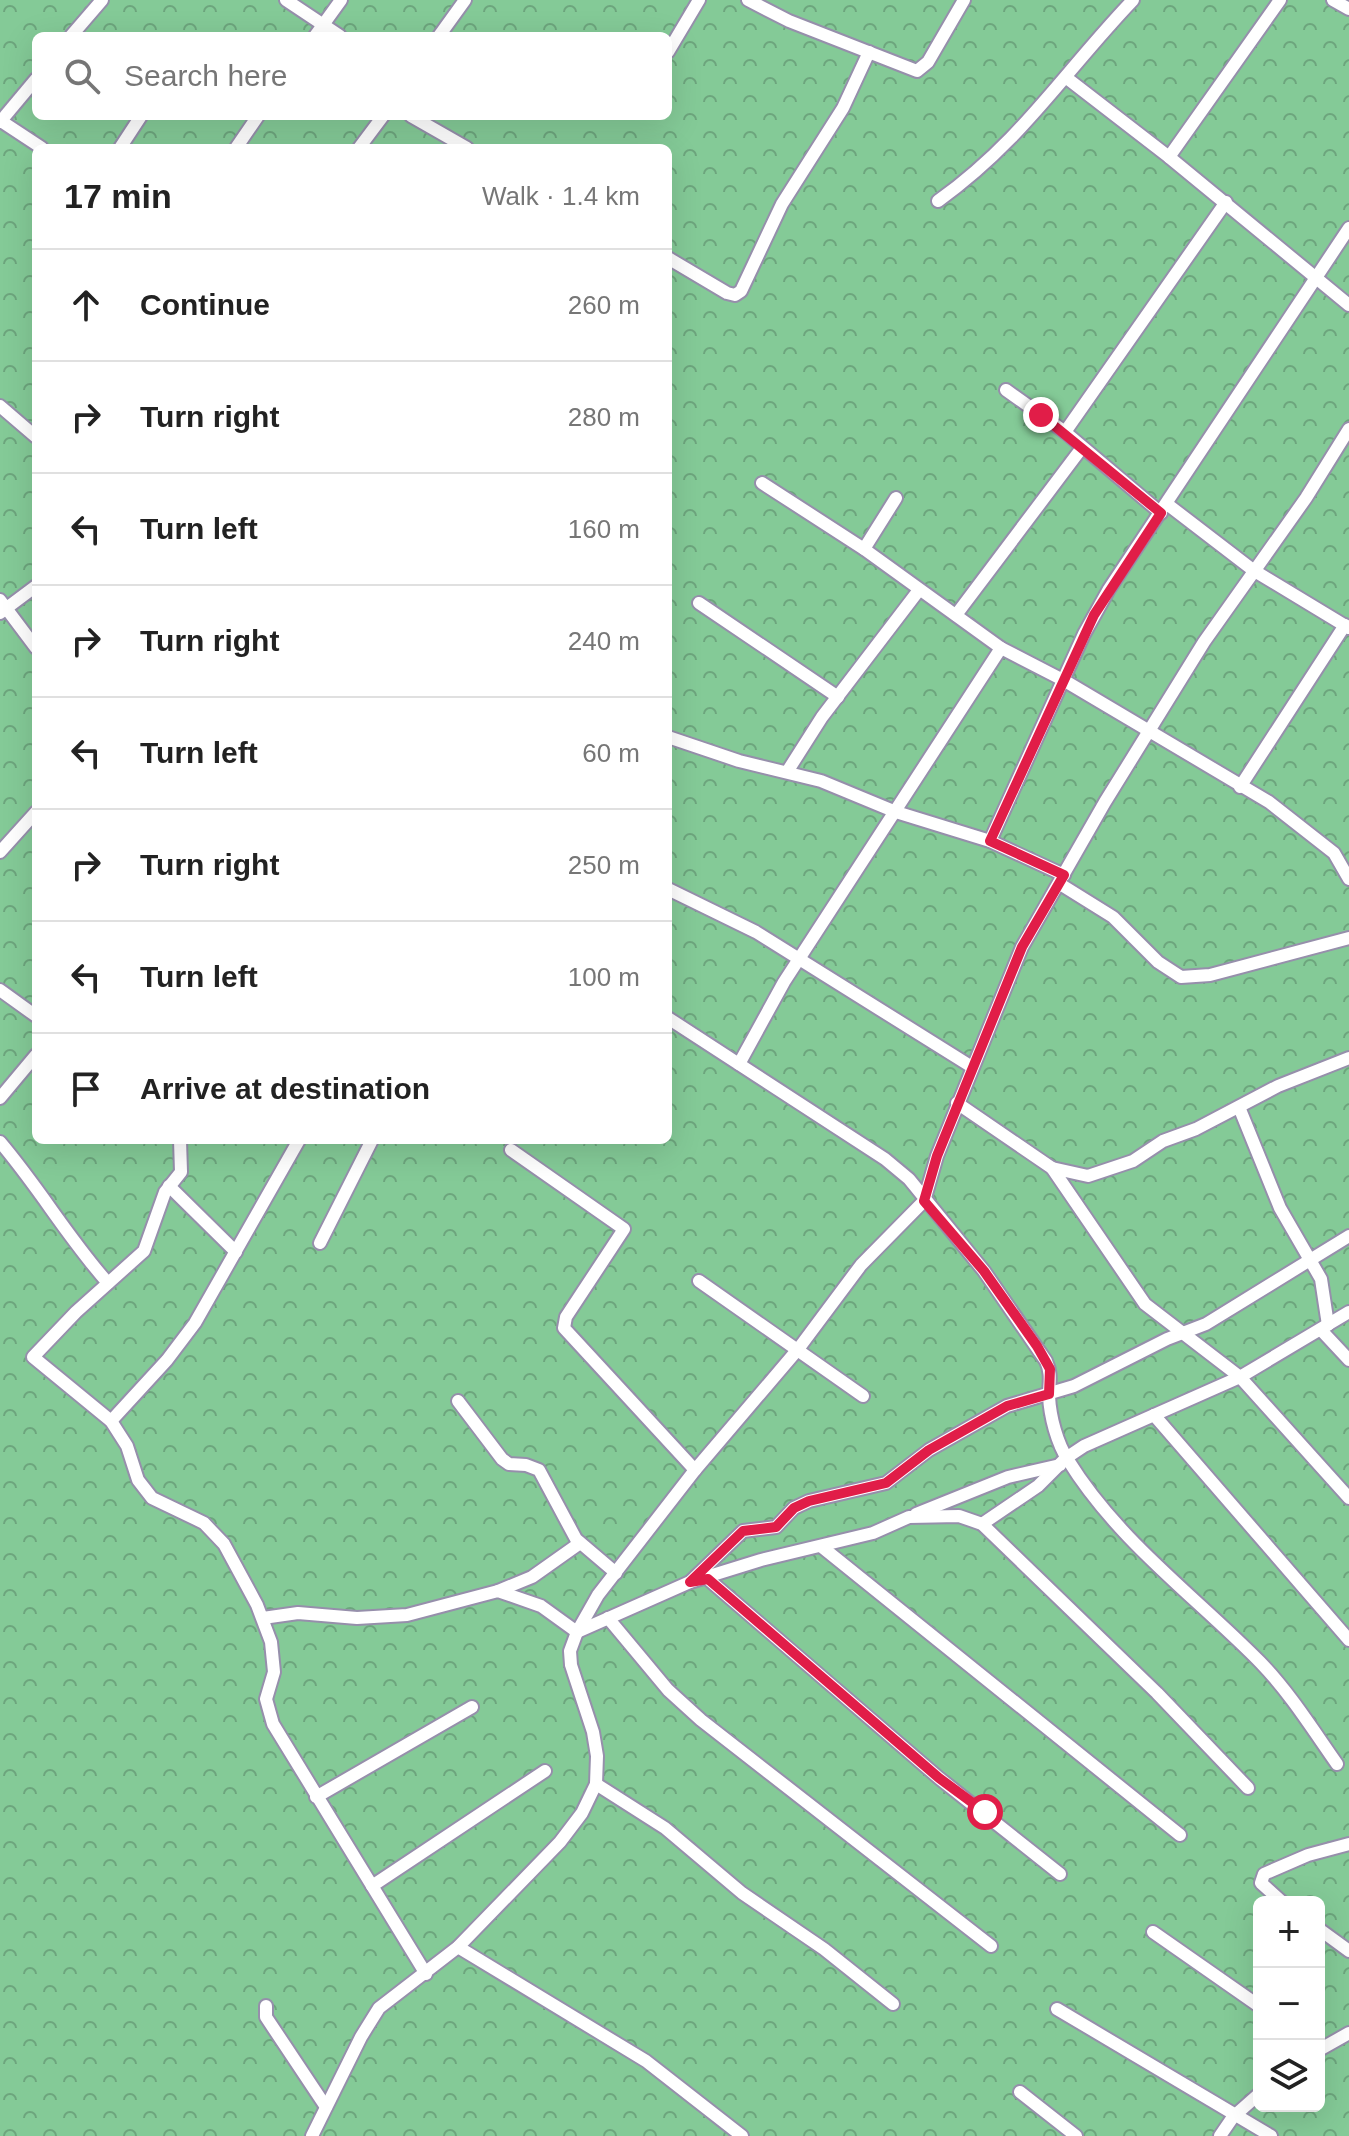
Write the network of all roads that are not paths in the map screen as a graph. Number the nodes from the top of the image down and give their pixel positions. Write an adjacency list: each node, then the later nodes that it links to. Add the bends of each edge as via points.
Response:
1 (102, 0): 13 (street)
2 (286, 0): 12 (street)
3 (341, 0): 12 (street)
4 (465, 0): 16 (street)
5 (699, 0): 17 (street)
6 (964, 0): 18 (street, via 921,70)
7 (1133, 0): 19 (street)
8 (1280, 0): 31 (street)
9 (1333, 0): 11 (street)
10 (750, 1): 18 (street)
11 (1349, 9)
12 (323, 24): 14 (street); 15 (street)
13 (74, 32)
14 (318, 32)
15 (334, 32)
16 (442, 32)
17 (672, 45)
18 (869, 52): 35 (street, via 843,108 788,193 741,291 727,293)
19 (1068, 79): 31 (street); 32 (street, via 998,153)
20 (32, 84): 25 (street)
21 (138, 120): 27 (street)
22 (255, 120): 28 (street)
23 (380, 120): 29 (street)
24 (418, 120): 30 (street)
25 (1, 122): 26 (street)
26 (36, 144)
27 (123, 144)
28 (239, 144)
29 (362, 144)
30 (459, 144)
31 (1169, 157): 33 (street)
32 (938, 201)
33 (1226, 202): 36 (street); 42 (street)
34 (1349, 228): 36 (street)
35 (672, 260)
36 (1316, 277): 37 (street); 46 (street)
37 (1349, 305)
38 (1006, 390): 42 (street)
39 (0, 406): 41 (street)
40 (1349, 429): 48 (street)
41 (32, 432)
42 (1065, 432): 43 (street)
43 (1081, 449): 46 (street); 53 (street)
44 (762, 483): 47 (street)
45 (896, 498): 47 (street)
46 (1164, 509): 48 (street); 57 (street, via 1094,615)
47 (864, 549): 50 (street)
48 (1253, 570): 54 (street); 59 (street)
49 (32, 588): 52 (street)
50 (919, 590): 53 (street); 58 (street)
51 (699, 603): 58 (street)
52 (2, 607): 55 (street)
53 (956, 615): 56 (street)
54 (1347, 627): 62 (street)
55 (32, 643)
56 (1001, 648): 57 (street); 63 (street)
57 (1065, 681): 59 (street); 65 (street)
58 (838, 697): 61 (street)
59 (1148, 731): 62 (street); 68 (street)
60 (672, 738): 61 (street)
61 (787, 772): 63 (street)
62 (1240, 787): 67 (street, via 1321,841)
63 (896, 812): 65 (street); 71 (street)
64 (32, 816): 66 (street)
65 (990, 841): 68 (street)
66 (0, 852)
67 (1349, 879)
68 (1062, 880): 70 (street, via 1181,977 1210,975); 78 (street, via 1022,947)
69 (672, 891): 71 (street, via 730,917)
70 (1349, 938)
71 (799, 960): 77 (street); 78 (street)
72 (0, 990): 73 (street)
73 (32, 1013)
74 (672, 1021): 77 (street)
75 (1349, 1058): 81 (street)
76 (32, 1060): 79 (street)
77 (739, 1064): 89 (street, via 885,1159)
78 (972, 1067): 80 (street)
79 (0, 1098)
80 (957, 1103): 87 (street); 89 (street)
81 (1239, 1107): 87 (street, via 1098,1173 1078,1176); 93 (street, via 1280,1208)
82 (0, 1142): 95 (street)
83 (180, 1144): 88 (street, via 181,1172)
84 (297, 1144): 92 (street)
85 (370, 1144): 91 (street)
86 (511, 1150): 108 (street, via 624,1229 564,1328)
87 (1052, 1168): 98 (street, via 1138,1295)
88 (169, 1186): 92 (street); 95 (street, via 144,1251)
89 (924, 1201): 99 (street, via 861,1265); 102 (street, via 984,1271 1037,1346 1050,1369)
90 (1349, 1236): 93 (street)
91 (320, 1243)
92 (236, 1252): 106 (street, via 180,1345)
93 (1311, 1259): 97 (street, via 1321,1279); 98 (street, via 1222,1315)
94 (699, 1281): 99 (street)
95 (108, 1283): 106 (street, via 33,1357)
96 (1349, 1312): 97 (street)
97 (1325, 1327): 100 (street); 101 (street)
98 (1184, 1332): 101 (street); 102 (street)
99 (799, 1348): 103 (street); 108 (street)
100 (1349, 1360)
101 (1240, 1377): 105 (street); 109 (street)
102 (1049, 1394): 107 (street); 116 (street, via 1007,1406 929,1450 886,1483 809,1501 776,1527 743,1531)
103 (863, 1396)
104 (458, 1401): 112 (street, via 502,1459 539,1470)
105 (1154, 1415): 107 (street, via 1100,1438); 121 (street)
106 (111, 1421): 118 (street, via 148,1493 215,1534)
107 (1063, 1462): 110 (street, via 1008,1477); 111 (street); 123 (street, via 1138,1549 1262,1664)
108 (695, 1470): 114 (street)
109 (1349, 1498)
110 (909, 1517): 111 (street, via 959,1516); 113 (street)
111 (982, 1524): 126 (street)
112 (580, 1543): 114 (street); 117 (street, via 532,1577)
113 (822, 1547): 115 (street); 128 (street)
114 (616, 1573): 120 (street)
115 (708, 1579): 116 (street); 130 (street, via 939,1778)
116 (690, 1582): 119 (street)
117 (498, 1591): 118 (street, via 407,1615 298,1613); 120 (street, via 541,1606)
118 (263, 1618): 127 (street, via 274,1659 267,1710)
119 (608, 1618): 120 (street); 135 (street, via 668,1690 701,1720)
120 (577, 1632): 125 (street, via 571,1665 593,1732)
121 (1349, 1640)
122 (472, 1707): 127 (street)
123 (1337, 1764)
124 (545, 1771): 131 (street)
125 (596, 1784): 136 (street, via 560,1842); 140 (street, via 665,1828 742,1893)
126 (1248, 1788)
127 (316, 1797): 131 (street)
128 (1180, 1835)
129 (1349, 1844): 132 (street, via 1264,1874 1261,1883)
130 (1060, 1874)
131 (372, 1886): 138 (street)
132 (1275, 1896)
133 (1153, 1932): 139 (street)
134 (1325, 1933): 137 (street)
135 (991, 1946)
136 (458, 1947): 138 (street); 150 (street, via 646,2061)
137 (1349, 1951)
138 (426, 1974): 147 (street, via 372,2017)
139 (1253, 2002)
140 (893, 2004)
141 (266, 2006): 147 (street, via 266,2017)
142 (1057, 2009): 148 (street)
143 (1349, 2033): 144 (street)
144 (1325, 2046)
145 (1020, 2092): 151 (street)
146 (1253, 2099): 148 (street)
147 (326, 2107): 149 (street)
148 (1233, 2117): 152 (street); 153 (street)
149 (312, 2136)
150 (742, 2136)
151 (1076, 2136)
152 (1220, 2136)
153 (1271, 2136)

